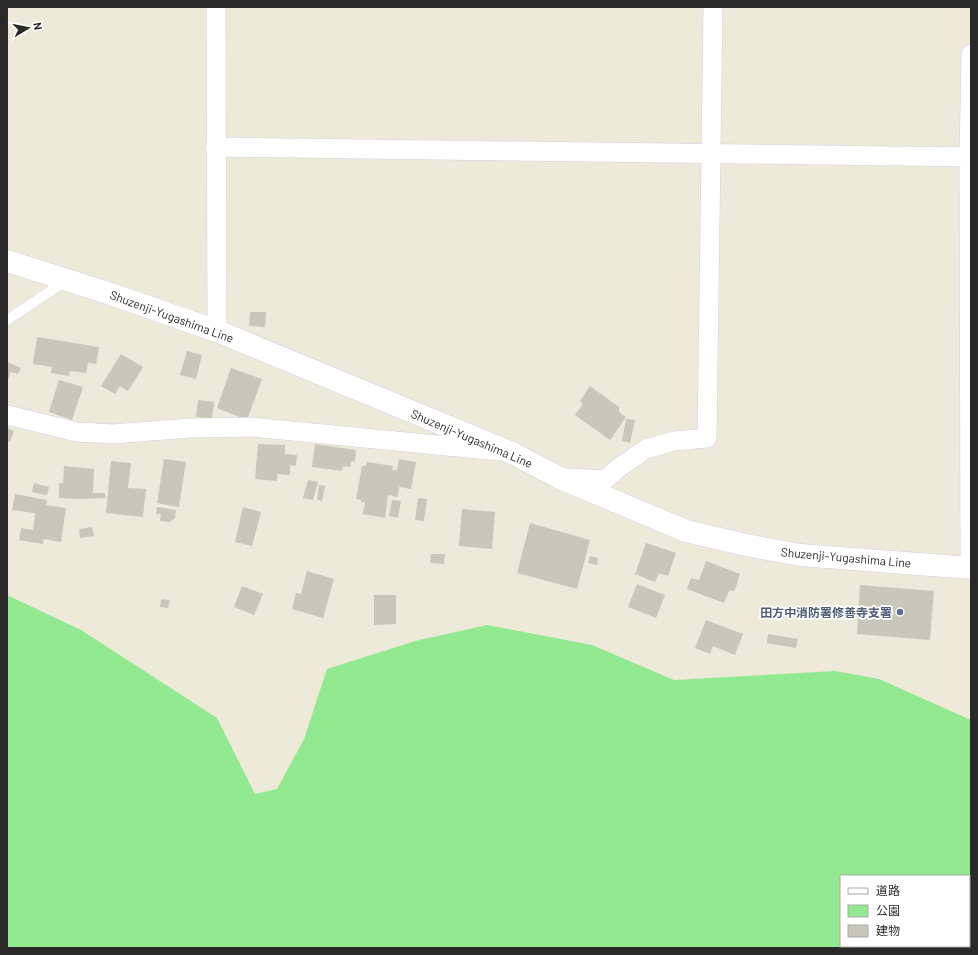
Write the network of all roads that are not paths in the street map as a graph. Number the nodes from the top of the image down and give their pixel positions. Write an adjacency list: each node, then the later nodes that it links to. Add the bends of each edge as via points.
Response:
1 (216, 7): 4 (street)
2 (713, 7): 5 (street)
3 (971, 54): 6 (street)
4 (215, 147): 5 (street); 10 (street)
5 (711, 154): 6 (street); 13 (street, via 707,438 674,441 646,449 606,480)
6 (970, 157): 14 (street)
7 (7, 261): 8 (main road, Shuzenji-Yugashima Line)
8 (67, 280): 9 (lane); 10 (main road, Shuzenji-Yugashima Line)
9 (7, 320)
10 (217, 331): 12 (main road, Shuzenji-Yugashima Line)
11 (7, 415): 12 (street, via 77,432 112,434 190,428 251,427)
12 (512, 452): 13 (main road, Shuzenji-Yugashima Line)
13 (560, 478): 14 (main road, Shuzenji-Yugashima Line, via 686,530 746,545 800,555)
14 (971, 568)

